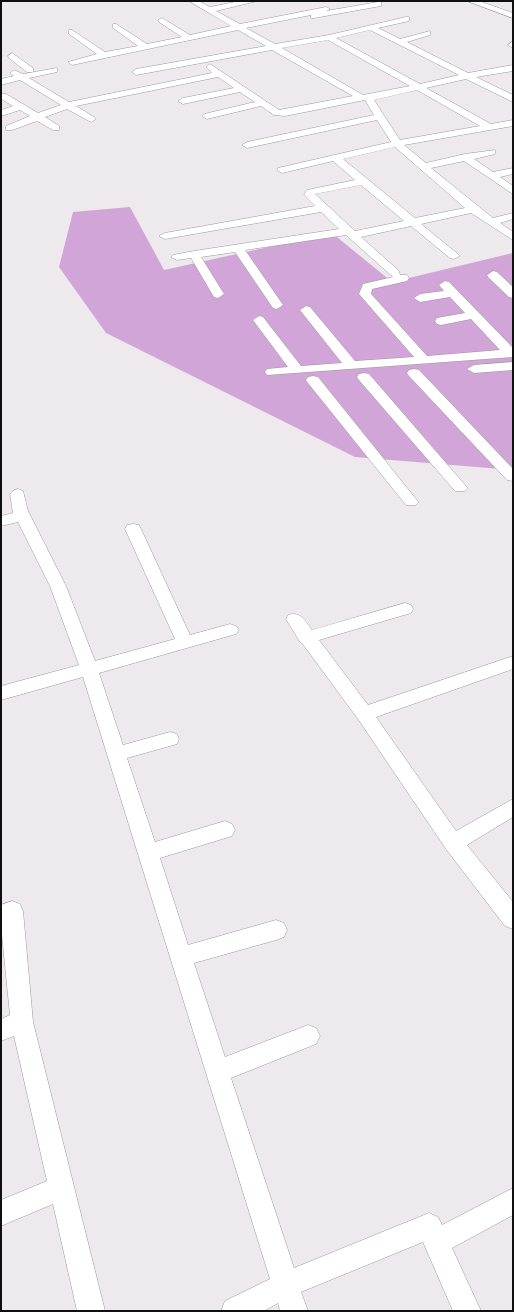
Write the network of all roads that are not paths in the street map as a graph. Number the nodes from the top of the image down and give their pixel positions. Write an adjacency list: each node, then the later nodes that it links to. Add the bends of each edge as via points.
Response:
1 (193, 1): 6 (street)
2 (253, 1): 6 (street)
3 (471, 1): 7 (street)
4 (378, 4): 12 (street)
5 (326, 9): 12 (street)
6 (208, 10): 12 (street)
7 (513, 16)
8 (406, 19): 11 (street)
9 (162, 20): 15 (street)
10 (116, 26): 19 (street)
11 (370, 27): 16 (street); 18 (street)
12 (241, 29): 15 (street); 17 (street, via 185,43); 20 (street)
13 (72, 32): 21 (street)
14 (427, 33): 18 (street)
15 (188, 37): 17 (street)
16 (329, 37): 20 (street); 33 (street)
17 (174, 40): 19 (street)
18 (399, 42): 31 (street)
19 (144, 46): 21 (street)
20 (274, 47): 23 (street); 36 (street)
21 (102, 54): 24 (street)
22 (12, 56): 26 (street)
23 (200, 60): 27 (street); 28 (street)
24 (72, 62)
25 (513, 68): 31 (street)
26 (30, 70): 30 (street); 30 (street, via 53,68)
27 (136, 72)
28 (219, 74): 34 (street); 40 (street)
29 (1, 76): 30 (street)
30 (17, 76): 32 (street); 40 (street)
31 (467, 76): 33 (street); 37 (street)
32 (1, 82)
33 (418, 87): 36 (street); 48 (street)
34 (241, 89): 38 (street); 39 (street)
35 (3, 96): 41 (street)
36 (364, 97): 39 (street, via 285,113 277,113); 44 (street)
37 (513, 99)
38 (183, 101)
39 (262, 103): 43 (street)
40 (66, 106): 45 (street); 46 (street)
41 (21, 108): 42 (street); 45 (street)
42 (1, 113)
43 (207, 116)
44 (380, 116): 51 (street); 52 (street)
45 (37, 117): 49 (street); 50 (street)
46 (91, 119)
47 (513, 123): 48 (street)
48 (490, 127): 51 (street)
49 (9, 128)
50 (56, 128)
51 (398, 144): 55 (street); 56 (street)
52 (247, 145)
53 (491, 152): 54 (street)
54 (465, 157): 56 (street); 59 (street)
55 (335, 158): 57 (street); 60 (street)
56 (422, 167): 63 (street)
57 (282, 170)
58 (513, 171): 59 (street)
59 (491, 176): 61 (street)
60 (363, 181): 62 (street, via 311,192 309,194); 66 (street)
61 (513, 191)
62 (324, 208): 67 (street); 68 (street)
63 (473, 208): 65 (street); 66 (street)
64 (513, 216): 65 (street)
65 (492, 221): 69 (street)
66 (414, 222): 67 (street); 72 (street)
67 (350, 233): 70 (street); 84 (street, via 399,276 367,287 365,294)
68 (165, 236)
69 (513, 236)
70 (238, 248): 71 (street); 78 (street)
71 (194, 254): 73 (street); 75 (street)
72 (454, 256)
73 (177, 258)
74 (493, 275): 76 (street)
75 (218, 294)
76 (513, 294)
77 (420, 298): 80 (street, via 449,289)
78 (277, 305)
79 (306, 310): 85 (street)
80 (474, 315): 82 (street); 83 (street)
81 (258, 320): 86 (street)
82 (441, 321)
83 (512, 358): 84 (street); 88 (street)
84 (424, 360): 85 (street)
85 (352, 366): 86 (street)
86 (297, 370): 87 (street)
87 (272, 372)
88 (414, 373): 89 (street); 92 (street)
89 (364, 377): 90 (street); 93 (street)
90 (313, 380): 91 (street); 95 (street)
91 (282, 382)
92 (512, 477)
93 (460, 488)
94 (18, 494): 96 (street)
95 (412, 502)
96 (23, 515): 97 (street); 105 (street, via 58,586)
97 (1, 521)
98 (133, 529): 103 (street)
99 (405, 609): 102 (street)
100 (294, 619): 102 (street)
101 (230, 630): 103 (street)
102 (306, 638): 107 (street)
103 (184, 642): 105 (street)
104 (513, 662): 107 (street)
105 (89, 668): 106 (street); 109 (street)
106 (1, 693)
107 (364, 714): 112 (street)
108 (170, 739): 109 (street)
109 (116, 754): 113 (street)
110 (513, 807): 112 (street)
111 (225, 830): 113 (street)
112 (453, 843): 115 (street)
113 (148, 853): 117 (street)
114 (1, 915): 118 (street, via 12,911)
115 (513, 919)
116 (276, 930): 117 (street)
117 (181, 957): 120 (street)
118 (12, 1026): 121 (street)
119 (308, 1036): 120 (street)
120 (218, 1071): 125 (street)
121 (61, 1188): 123 (street); 126 (street)
122 (513, 1201): 124 (street)
123 (1, 1213)
124 (436, 1243): 125 (street, via 429,1226); 129 (street)
125 (286, 1285): 127 (street); 128 (street)
126 (91, 1311)
127 (235, 1311)
128 (294, 1311)
129 (467, 1311)

